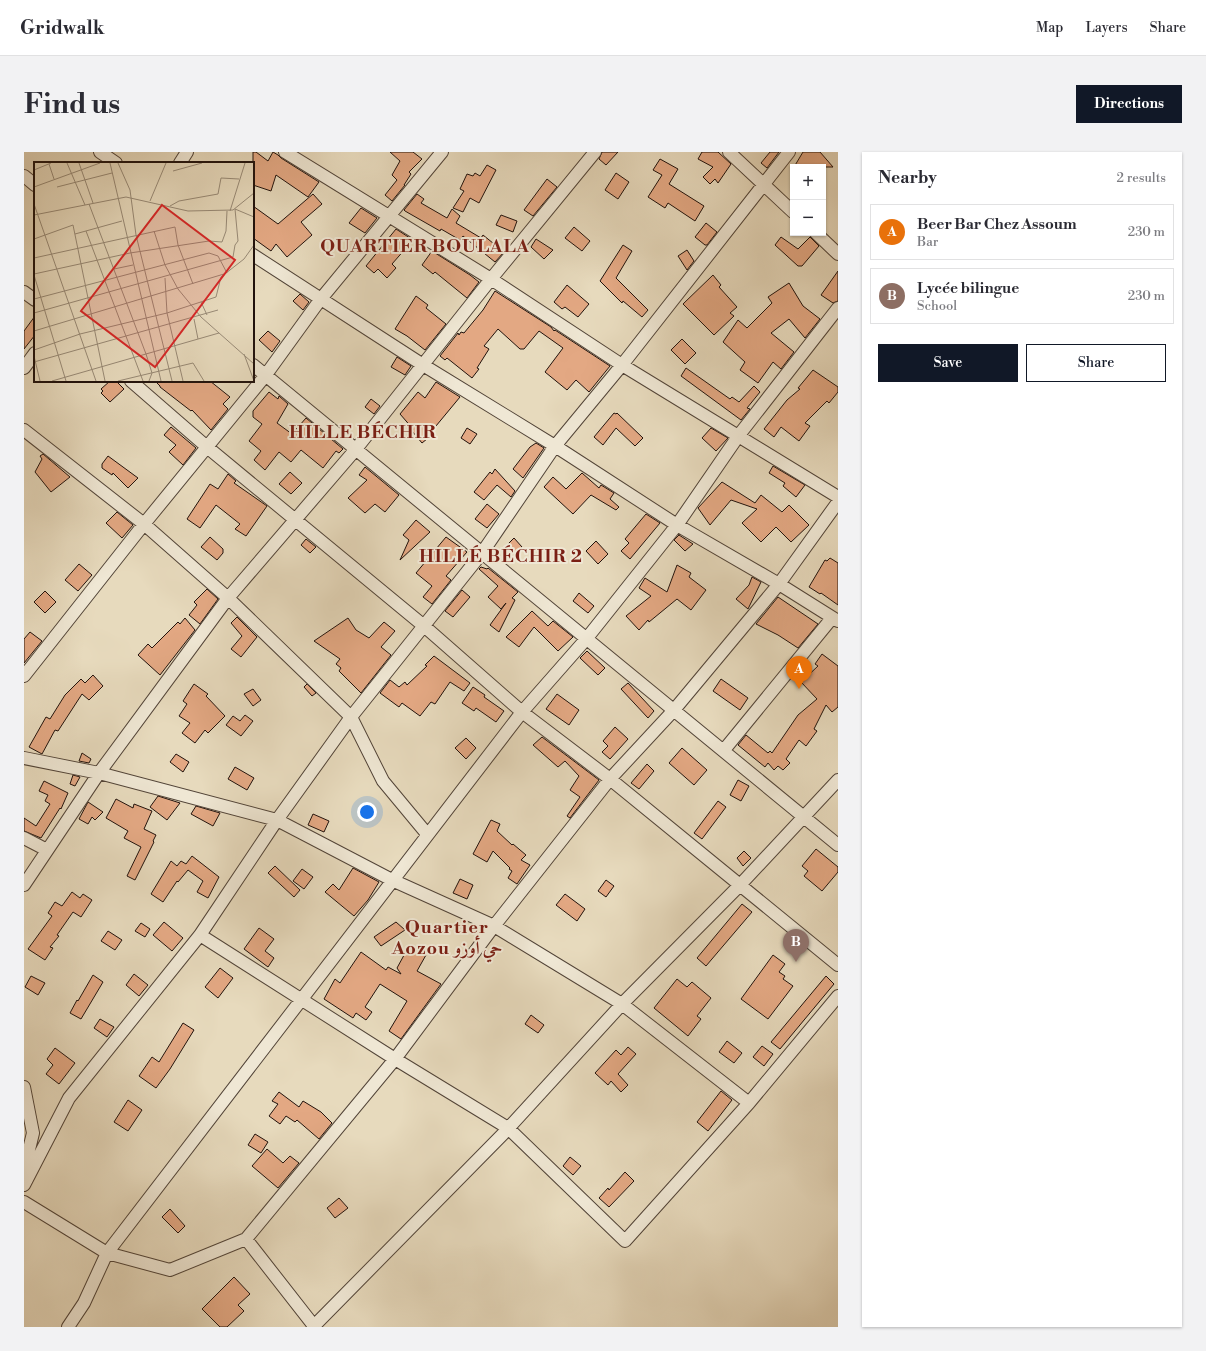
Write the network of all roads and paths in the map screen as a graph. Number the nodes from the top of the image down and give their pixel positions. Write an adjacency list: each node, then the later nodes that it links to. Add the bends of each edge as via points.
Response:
1 (100, 152): 8 (street)
2 (187, 152): 9 (street)
3 (285, 152): 14 (street)
4 (442, 152): 14 (street)
5 (595, 152): 18 (street)
6 (729, 152): 12 (street)
7 (789, 152): 12 (street)
8 (115, 162)
9 (181, 162)
10 (24, 176): 11 (street)
11 (34, 184)
12 (763, 184): 13 (street); 25 (street)
13 (790, 209)
14 (388, 216): 18 (street); 21 (street)
15 (819, 236): 16 (street)
16 (838, 254)
17 (254, 256): 21 (street)
18 (491, 279): 24 (street); 25 (street)
19 (24, 292): 20 (street)
20 (34, 299)
21 (320, 300): 24 (street); 28 (street)
22 (838, 308): 31 (street)
23 (34, 355): 27 (street)
24 (422, 365): 32 (street); 34 (street)
25 (622, 365): 31 (street); 32 (street)
26 (254, 366): 28 (street)
27 (24, 368)
28 (266, 376): 33 (street); 34 (street)
29 (132, 382): 33 (street)
30 (24, 430): 38 (street)
31 (739, 435): 35 (street); 39 (street)
32 (555, 446): 39 (street); 40 (street)
33 (207, 447): 37 (street); 38 (street)
34 (356, 449): 37 (street); 40 (street)
35 (838, 497)
36 (838, 502): 41 (street)
37 (295, 520): 42 (street); 44 (street)
38 (144, 524): 42 (street); 46 (street)
39 (677, 525): 41 (street); 45 (street)
40 (482, 553): 44 (street); 45 (street)
41 (778, 584): 43 (street); 47 (street)
42 (228, 598): 49 (street); 52 (street)
43 (835, 620): 50 (street)
44 (424, 626): 48 (street); 49 (street)
45 (587, 638): 47 (street); 48 (street)
46 (24, 676)
47 (674, 710): 50 (street); 53 (street)
48 (522, 712): 53 (street); 57 (street)
49 (351, 717): 56 (street); 57 (street, via 383,781)
50 (724, 750): 55 (street)
51 (24, 758): 52 (street)
52 (99, 773): 56 (street); 60 (street)
53 (610, 779): 63 (street); 64 (street)
54 (838, 780): 55 (street)
55 (804, 818): 59 (street); 63 (street)
56 (276, 820): 61 (street); 65 (street)
57 (428, 834): 61 (street)
58 (24, 838): 60 (street)
59 (838, 845)
60 (47, 850): 62 (street)
61 (392, 880): 64 (street); 68 (street)
62 (24, 885)
63 (740, 885): 66 (street); 69 (street)
64 (494, 926): 69 (street); 70 (street)
65 (200, 935): 68 (street); 75 (street, via 69,1098)
66 (838, 964)
67 (838, 996): 72 (street)
68 (302, 998): 70 (street); 78 (street)
69 (622, 1004): 72 (street); 73 (street)
70 (395, 1059): 73 (street); 77 (street)
71 (24, 1087): 74 (street, via 33,1132)
72 (749, 1103): 73 (street, via 625,1241)
73 (508, 1128): 80 (street)
74 (24, 1170)
75 (24, 1186)
76 (24, 1202): 78 (street)
77 (246, 1238): 78 (street, via 170,1270); 80 (street)
78 (107, 1253): 79 (street, via 84,1303)
79 (68, 1327)
80 (313, 1327)

